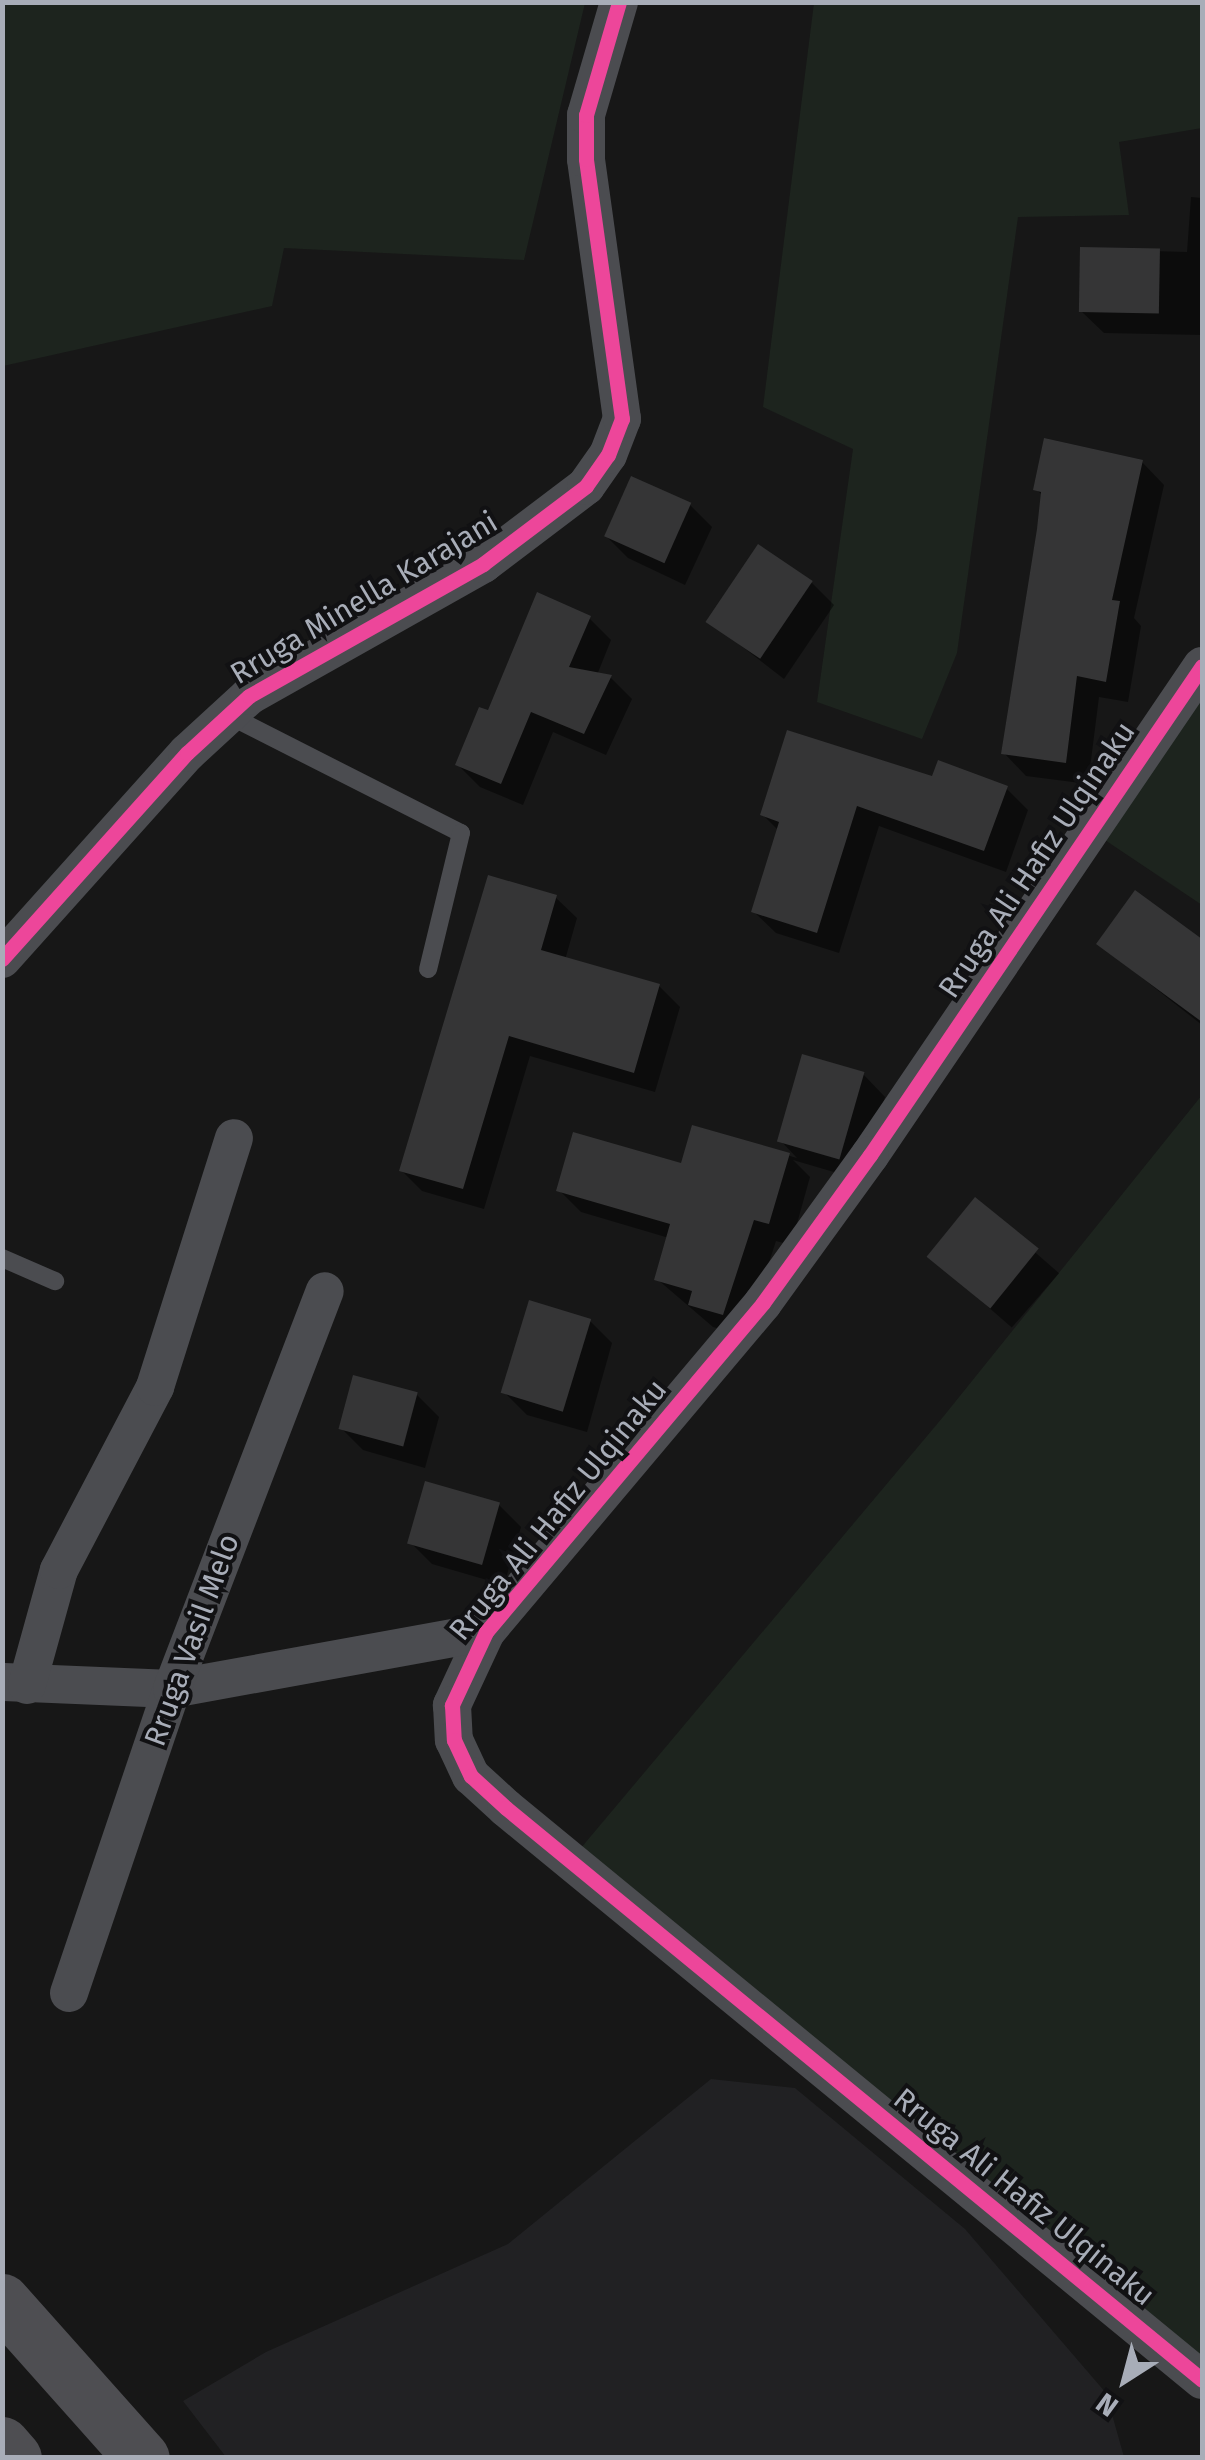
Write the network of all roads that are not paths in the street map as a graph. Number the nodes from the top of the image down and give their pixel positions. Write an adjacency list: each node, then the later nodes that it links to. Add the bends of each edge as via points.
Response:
1 (619, 2): 3 (street, Rruga Minella Karajani, via 586,115 586,159 622,419 608,455 586,486 482,564 249,696)
2 (1202, 666): 10 (street, Rruga Ali Hafiz Ulqinaku, via 763,1302)
3 (228, 715): 4 (street, Rruga Minella Karajani); 5 (lane, via 462,832)
4 (2, 959)
5 (428, 969)
6 (234, 1138): 11 (street, via 155,1387 74,1536)
7 (2, 1258): 8 (lane)
8 (55, 1281)
9 (325, 1291): 12 (street, Rruga Vasil Melo)
10 (486, 1632): 12 (street); 15 (street, Rruga Ali Hafiz Ulqinaku, via 452,1705 454,1740 471,1776)
11 (14, 1683): 12 (street)
12 (172, 1689): 13 (street, Rruga Vasil Melo)
13 (69, 1993)
14 (2, 2301): 18 (highway)
15 (1202, 2380)
16 (2, 2444): 17 (highway)
17 (14, 2458)
18 (142, 2458)

